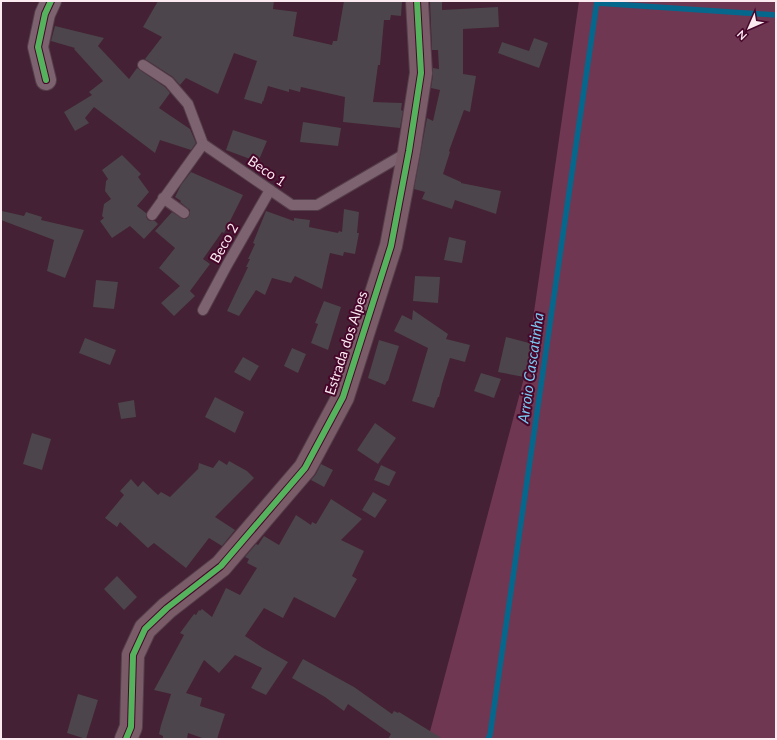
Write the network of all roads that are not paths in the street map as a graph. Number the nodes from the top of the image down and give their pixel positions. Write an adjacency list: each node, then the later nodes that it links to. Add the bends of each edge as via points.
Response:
1 (51, 1): 4 (street, via 45,14 38,47)
2 (417, 1): 6 (street, Estrada dos Alpes, via 421,73)
3 (142, 65): 5 (lane, via 169,82 188,104)
4 (46, 80)
5 (203, 144): 7 (lane, Beco 1); 8 (lane)
6 (409, 151): 7 (lane, Beco 1, via 317,205 292,205); 12 (street, Estrada dos Alpes, via 391,246 343,397 300,474 221,566 167,608 145,629 133,655 131,727)
7 (270, 190): 11 (lane, Beco 2)
8 (163, 198): 9 (lane); 10 (lane)
9 (184, 213)
10 (152, 215)
11 (203, 310)
12 (126, 739)

